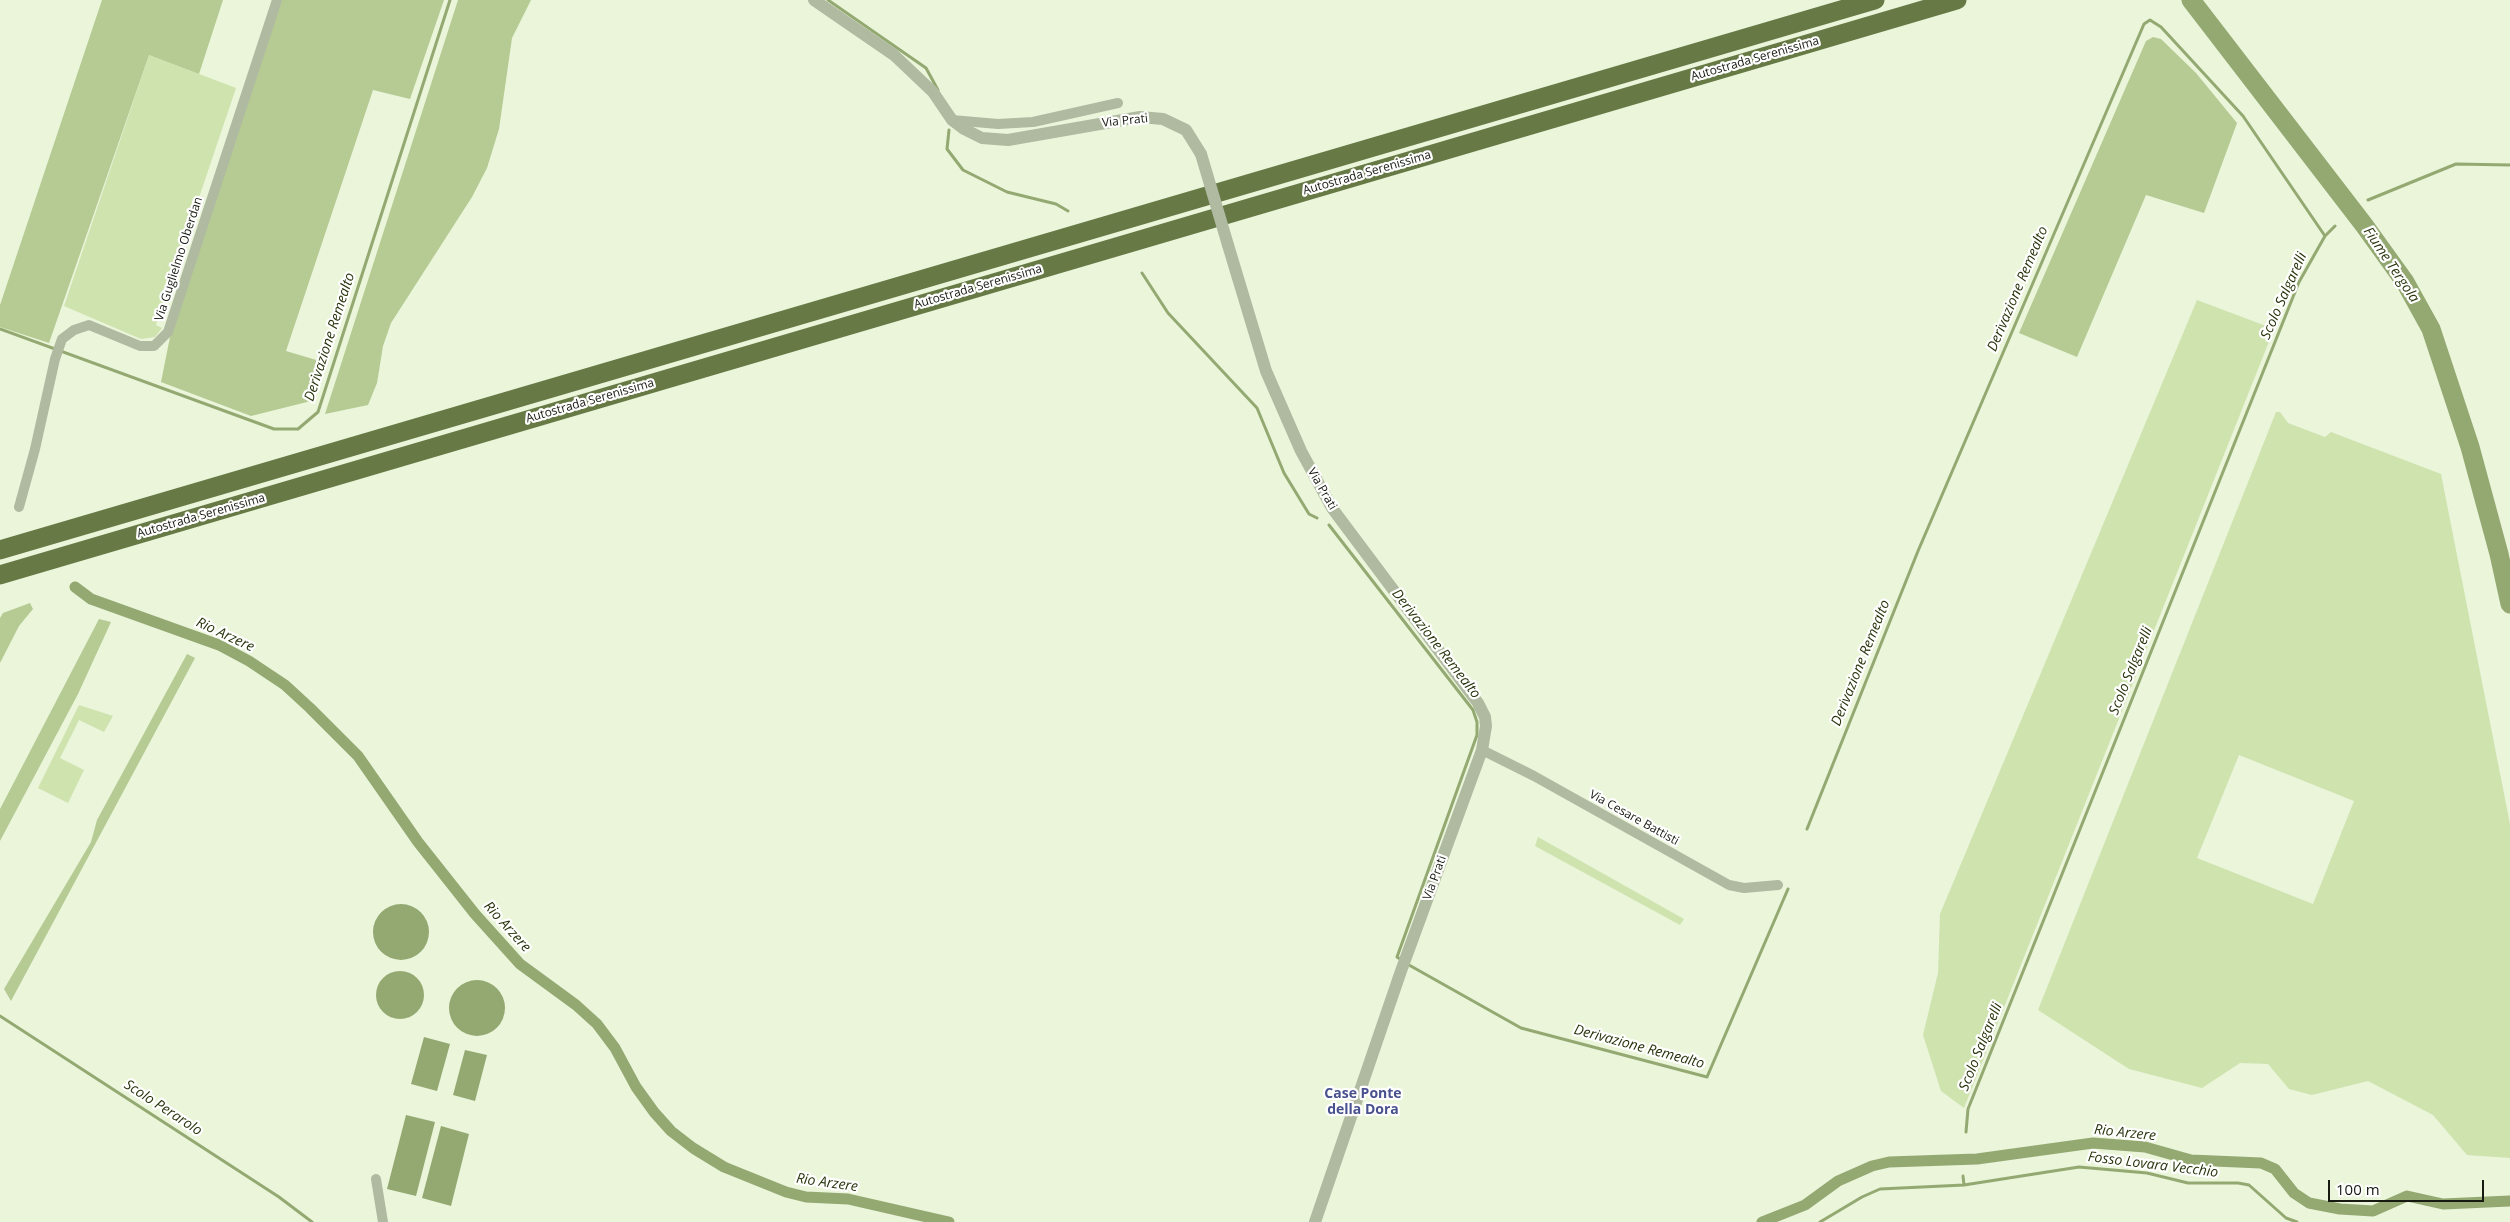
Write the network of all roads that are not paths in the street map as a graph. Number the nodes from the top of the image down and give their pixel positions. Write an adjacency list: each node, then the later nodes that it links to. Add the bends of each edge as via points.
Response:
1 (277, 0): 7 (street, Via Guglielmo Oberdan, via 168,332 154,346 140,346 89,325 62,339 54,359)
2 (814, 0): 6 (street, Via Prati, via 894,55 933,92)
3 (1875, 0): 8 (highway, Autostrada Serenissima)
4 (1957, 0): 9 (highway, Autostrada Serenissima)
5 (1118, 103): 6 (street, via 1033,122 998,124)
6 (952, 120): 10 (street, Via Prati, bridge, via 982,138 1008,140 1140,117 1163,119 1186,130 1201,154 1266,370 1301,451 1332,508 1482,709 1486,726)
7 (19, 507)
8 (0, 550)
9 (0, 575)
10 (1482, 750): 11 (street, Via Cesare Battisti, via 1729,885 1744,888); 14 (street, Via Prati, via 1401,971)
11 (1778, 885)
12 (376, 1179): 13 (street)
13 (383, 1222)
14 (1316, 1222)

